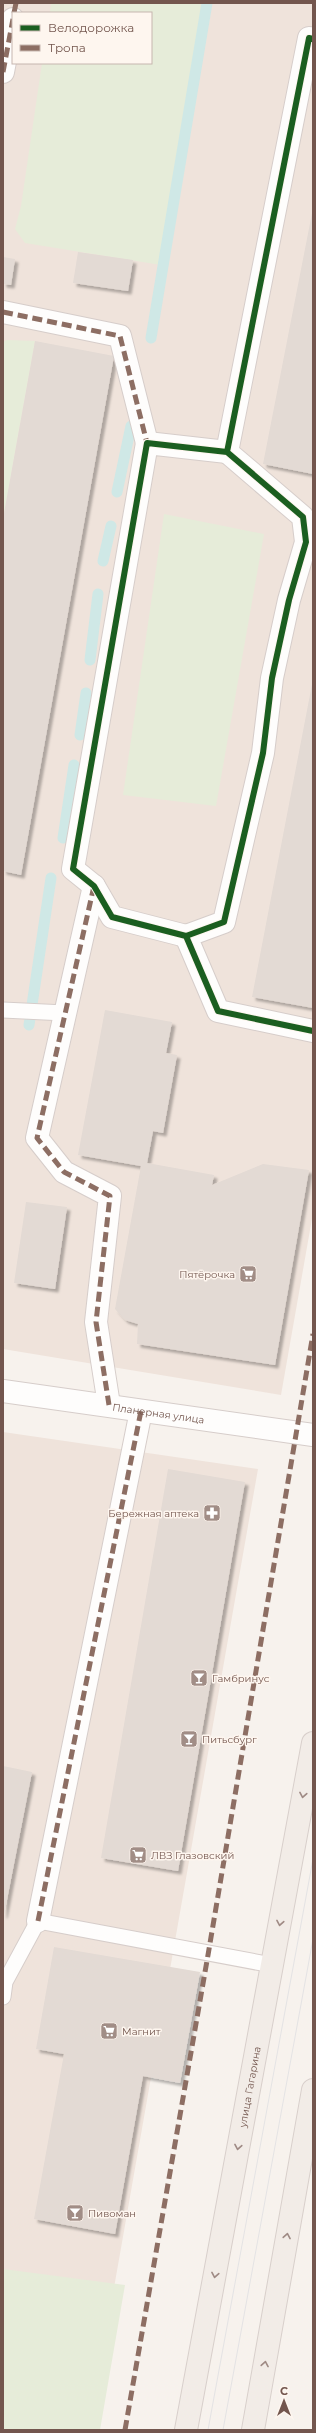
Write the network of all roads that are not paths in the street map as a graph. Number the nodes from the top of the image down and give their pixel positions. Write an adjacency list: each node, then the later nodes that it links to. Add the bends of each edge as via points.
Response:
1 (12, 24): 3 (street)
2 (313, 39): 6 (street, via 309,38)
3 (3, 72)
4 (3, 312): 5 (street, via 120,336)
5 (146, 443): 6 (street); 7 (street, via 73,869)
6 (227, 452): 8 (street, via 303,517 306,542 289,600 272,678 263,753 224,922)
7 (94, 886): 8 (street, via 112,917); 10 (street)
8 (186, 936): 11 (street, via 218,1012)
9 (3, 1010): 10 (lane)
10 (65, 1013): 13 (street, via 37,1138 64,1172 110,1196 96,1322)
11 (313, 1031)
12 (3, 1391): 13 (street, Планерная улица)
13 (109, 1405): 14 (street, Планерная улица)
14 (141, 1411): 15 (street, Планерная улица); 17 (street)
15 (313, 1436)
16 (313, 1743): 18 (main road, улица Гагарина, one-way to 18)
17 (38, 1921): 18 (lane); 19 (lane, via 5,1982)
18 (272, 1965): 21 (main road, улица Гагарина, one-way to 21)
19 (3, 1997)
20 (313, 2090): 22 (main road, one-way to 20)
21 (186, 2430)
22 (253, 2430)

